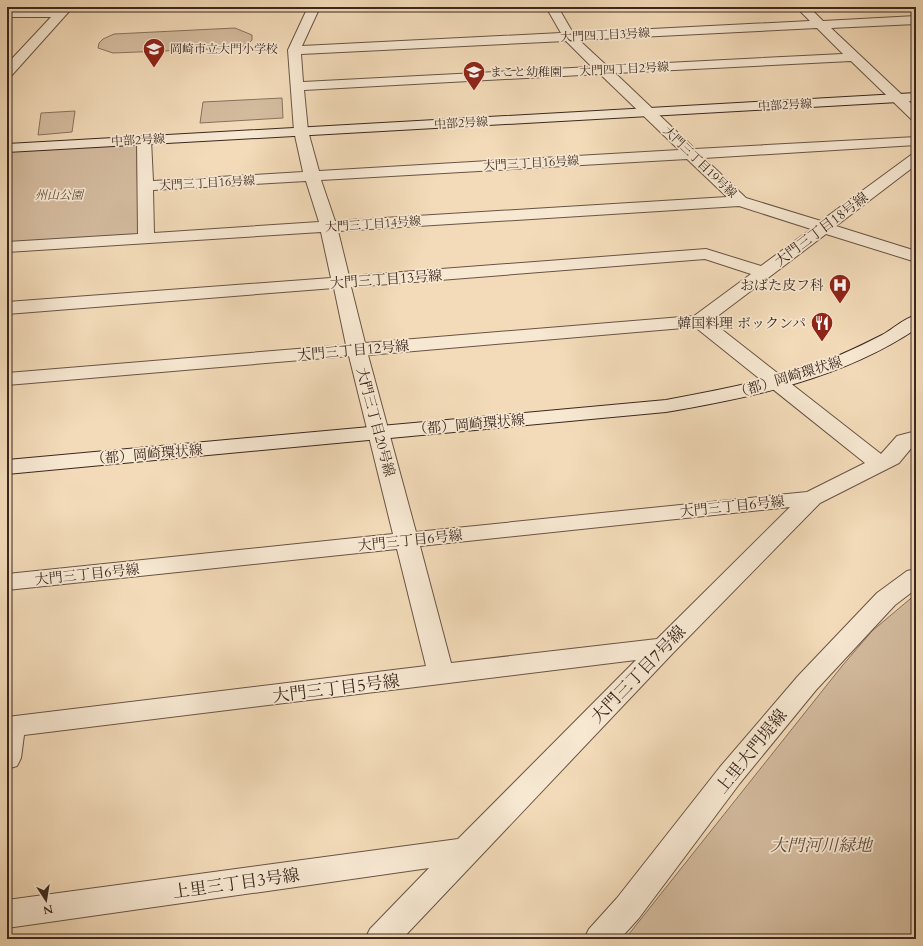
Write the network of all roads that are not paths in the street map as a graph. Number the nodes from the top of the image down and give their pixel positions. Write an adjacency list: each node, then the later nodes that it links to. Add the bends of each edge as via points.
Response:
1 (314, 7): 12 (street, 大門三丁目20号線)
2 (552, 7): 9 (street, 大門三丁目19号線)
3 (802, 7): 8 (street)
4 (905, 7): 7 (street)
5 (64, 10): 6 (street); 11 (street)
6 (7, 13)
7 (916, 18): 8 (street, 大門四丁目3号線)
8 (821, 25): 9 (street, 大門四丁目3号線); 13 (street)
9 (569, 37): 12 (street, 大門四丁目3号線); 14 (street, 大門三丁目19号線)
10 (15, 47): 11 (street)
11 (30, 47): 15 (street)
12 (294, 50): 16 (street, 大門三丁目20号線)
13 (854, 57): 14 (street, 大門四丁目2号線); 17 (street)
14 (604, 70): 16 (street, 大門四丁目2号線); 19 (street, 大門三丁目19号線)
15 (7, 72)
16 (297, 86): 21 (street, 大門三丁目20号線)
17 (898, 98): 18 (street, 中部2号線); 19 (street, 中部2号線); 20 (street)
18 (916, 98)
19 (648, 112): 21 (street, 中部2号線); 25 (street, 大門三丁目19号線)
20 (916, 116)
21 (301, 131): 22 (street, 中部2号線); 27 (street, 大門三丁目20号線)
22 (144, 140): 24 (street, 中部2号線); 28 (street)
23 (916, 141): 25 (street, 大門三丁目16号線)
24 (7, 148)
25 (692, 154): 27 (street, 大門三丁目16号線); 29 (street, 大門三丁目19号線)
26 (916, 158): 31 (street, 大門三丁目18号線)
27 (312, 176): 28 (street, 大門三丁目16号線); 30 (street, 大門三丁目20号線)
28 (146, 186): 32 (street)
29 (740, 201): 30 (street, 大門三丁目14号線); 31 (street, 大門三丁目19号線)
30 (328, 226): 32 (street, 大門三丁目14号線); 36 (street, 大門三丁目20号線)
31 (824, 228): 34 (street, 大門三丁目19号線); 35 (street, 大門三丁目18号線)
32 (146, 239): 33 (street, 大門三丁目14号線)
33 (7, 247)
34 (916, 257)
35 (763, 272): 36 (street, 大門三丁目13号線, via 706,254); 38 (street, 大門三丁目18号線)
36 (340, 282): 37 (street, 大門三丁目13号線); 40 (street, 大門三丁目20号線)
37 (7, 308)
38 (699, 321): 40 (street, 大門三丁目12号線); 42 (street)
39 (916, 321): 42 (street, （都）岡崎環状線, via 865,351)
40 (357, 350): 41 (street, 大門三丁目12号線); 43 (street, 大門三丁目20号線)
41 (7, 379)
42 (776, 383): 43 (street, （都）岡崎環状線, via 729,395 666,406); 45 (street)
43 (379, 433): 46 (street, （都）岡崎環状線); 48 (street, 大門三丁目20号線)
44 (916, 437): 45 (street, 大門三丁目7号線, via 905,441 891,458)
45 (880, 464): 47 (street, 大門三丁目7号線)
46 (7, 467)
47 (812, 498): 48 (street, 大門三丁目6号線); 51 (street, 大門三丁目7号線)
48 (407, 540): 50 (street, 大門三丁目6号線); 52 (street, 大門三丁目20号線)
49 (916, 577): 58 (street, 上里大門堤線, via 886,599 807,683 730,775 628,908)
50 (7, 582)
51 (664, 647): 52 (street, 大門三丁目5号線); 55 (street, 大門三丁目7号線)
52 (441, 675): 53 (street, 大門三丁目5号線)
53 (9, 727): 54 (street)
54 (7, 758)
55 (465, 851): 56 (street, 上里三丁目3号線); 57 (street, 大門三丁目7号線)
56 (7, 914)
57 (381, 939)
58 (600, 939)

